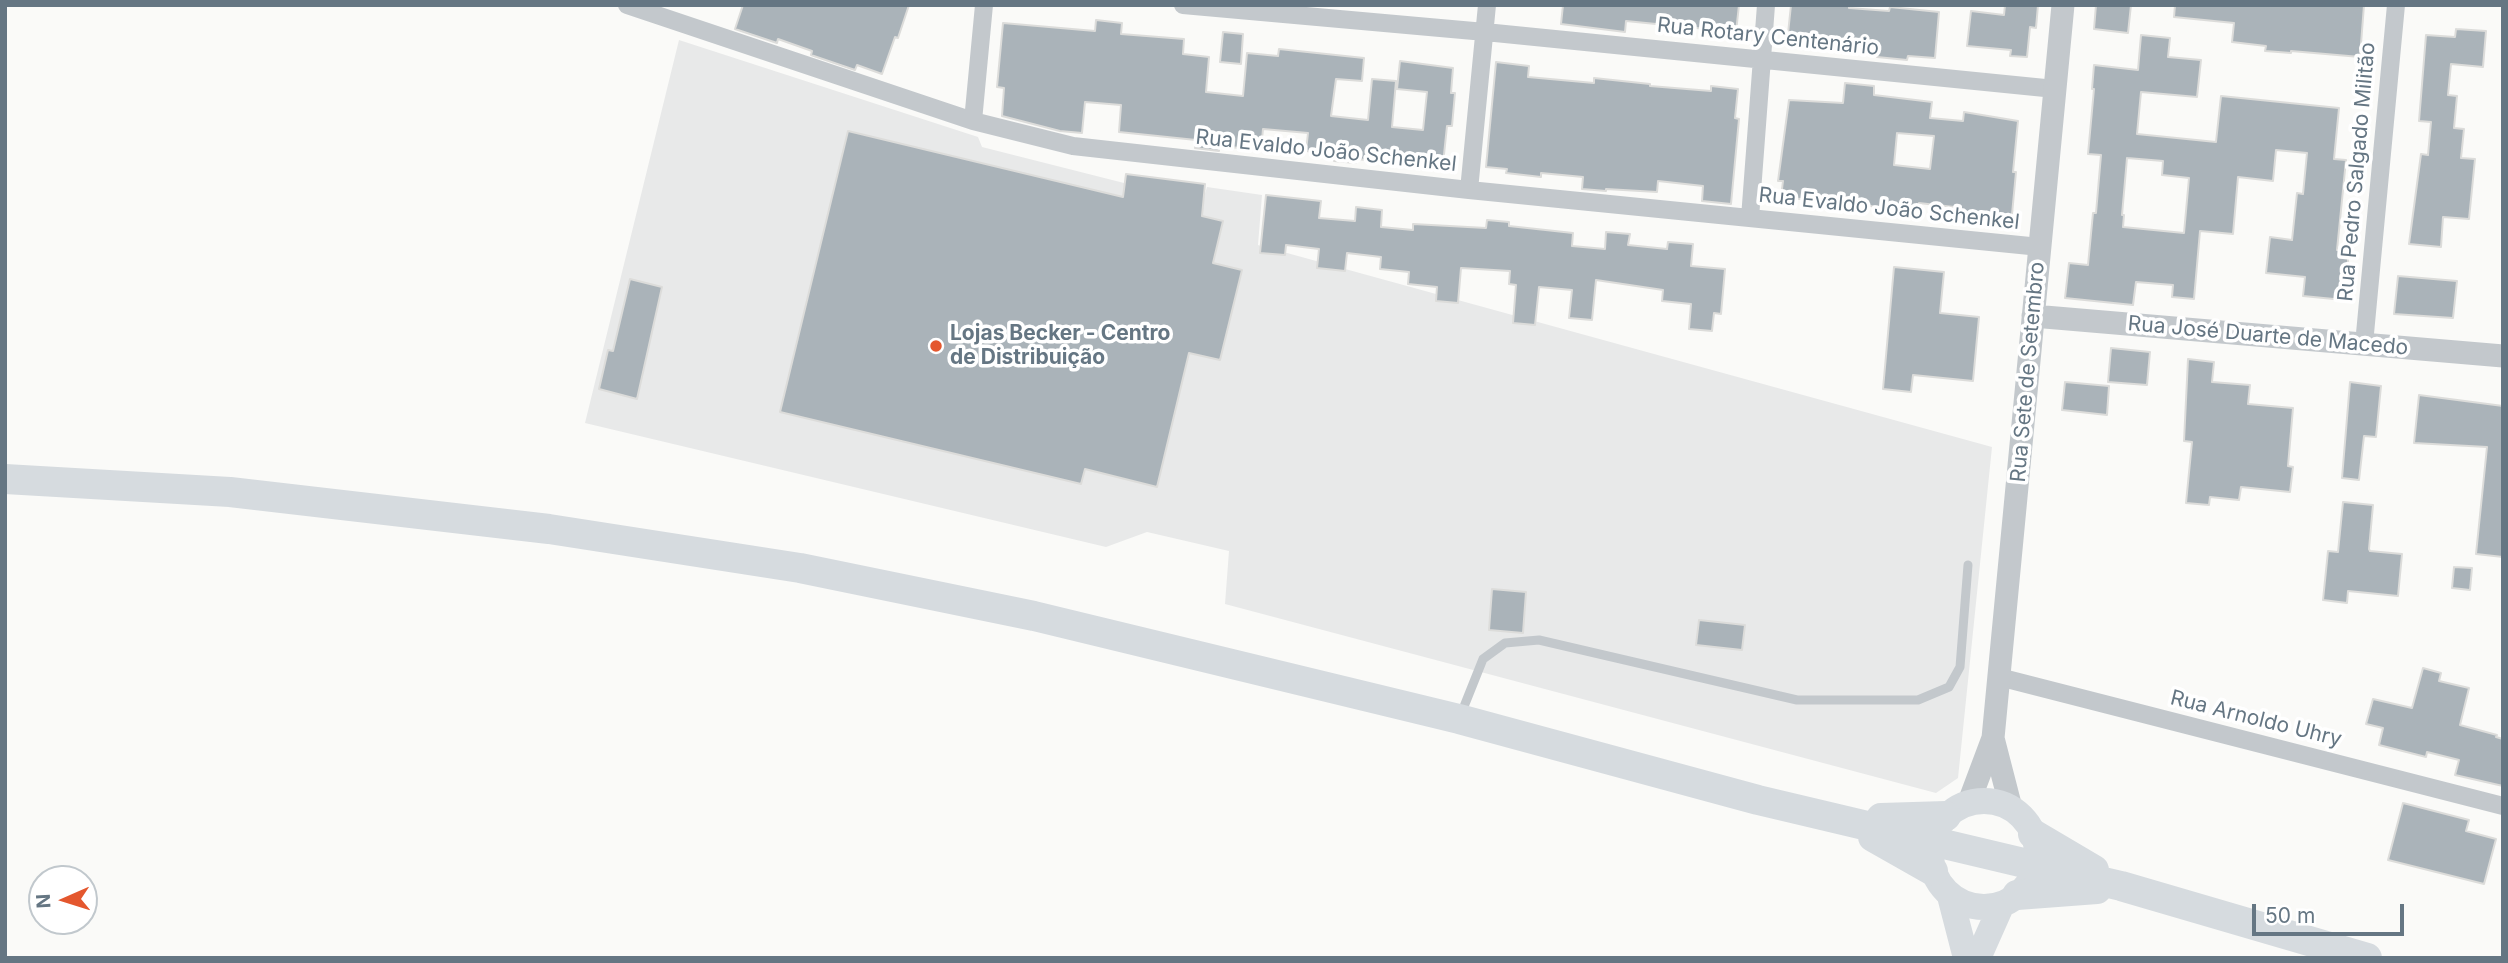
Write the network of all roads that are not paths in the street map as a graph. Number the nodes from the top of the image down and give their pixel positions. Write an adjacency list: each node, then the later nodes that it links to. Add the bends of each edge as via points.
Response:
1 (984, 5): 11 (street)
2 (1183, 5): 8 (street, Rua Rotary Centenário)
3 (1487, 5): 8 (street)
4 (1766, 5): 9 (street)
5 (2063, 5): 10 (street, Rua Sete de Setembro)
6 (2396, 5): 16 (street, Rua Pedro Salgado Militão)
7 (630, 6): 11 (street, Rua Evaldo João Schenkel)
8 (1485, 32): 9 (street, Rua Rotary Centenário); 12 (street)
9 (1761, 59): 10 (street, Rua Rotary Centenário); 13 (street)
10 (2055, 89): 14 (street, Rua Sete de Setembro)
11 (973, 121): 12 (street, Rua Evaldo João Schenkel, via 1073,146)
12 (1469, 190): 13 (street, Rua Evaldo João Schenkel)
13 (1750, 218): 14 (street, Rua Evaldo João Schenkel)
14 (2040, 247): 15 (street, Rua Sete de Setembro)
15 (2033, 316): 16 (street, Rua José Duarte de Macedo); 20 (street, Rua Sete de Setembro)
16 (2364, 344): 17 (street, Rua José Duarte de Macedo)
17 (2503, 356)
18 (5, 479): 21 (highway, via 230,492 549,529 800,568 1034,615)
19 (1968, 565): 21 (lane, via 1960,667 1949,687 1918,700 1797,700 1539,639 1505,643 1483,659)
20 (1999, 677): 22 (street, Rua Sete de Setembro); 23 (street, Rua Arnoldo Uhry)
21 (1459, 719): 25 (highway)
22 (1993, 738): 24 (street, Rua Sete de Setembro); 26 (street, Rua Sete de Setembro)
23 (2503, 806)
24 (2011, 808): 26 (main road, via 1991,801); 27 (main road)
25 (1842, 820): 26 (highway); 29 (highway)
26 (1949, 820): 28 (highway); 29 (main road, via 1930,855)
27 (2033, 834): 28 (main road); 30 (highway)
28 (2037, 866): 30 (highway); 32 (main road)
29 (1933, 871): 31 (main road)
30 (2122, 887): 32 (highway); 33 (highway)
31 (1950, 896): 32 (main road, via 1989,907); 34 (main road)
32 (2010, 899): 35 (main road)
33 (2343, 955)
34 (1966, 958)
35 (1978, 958)

